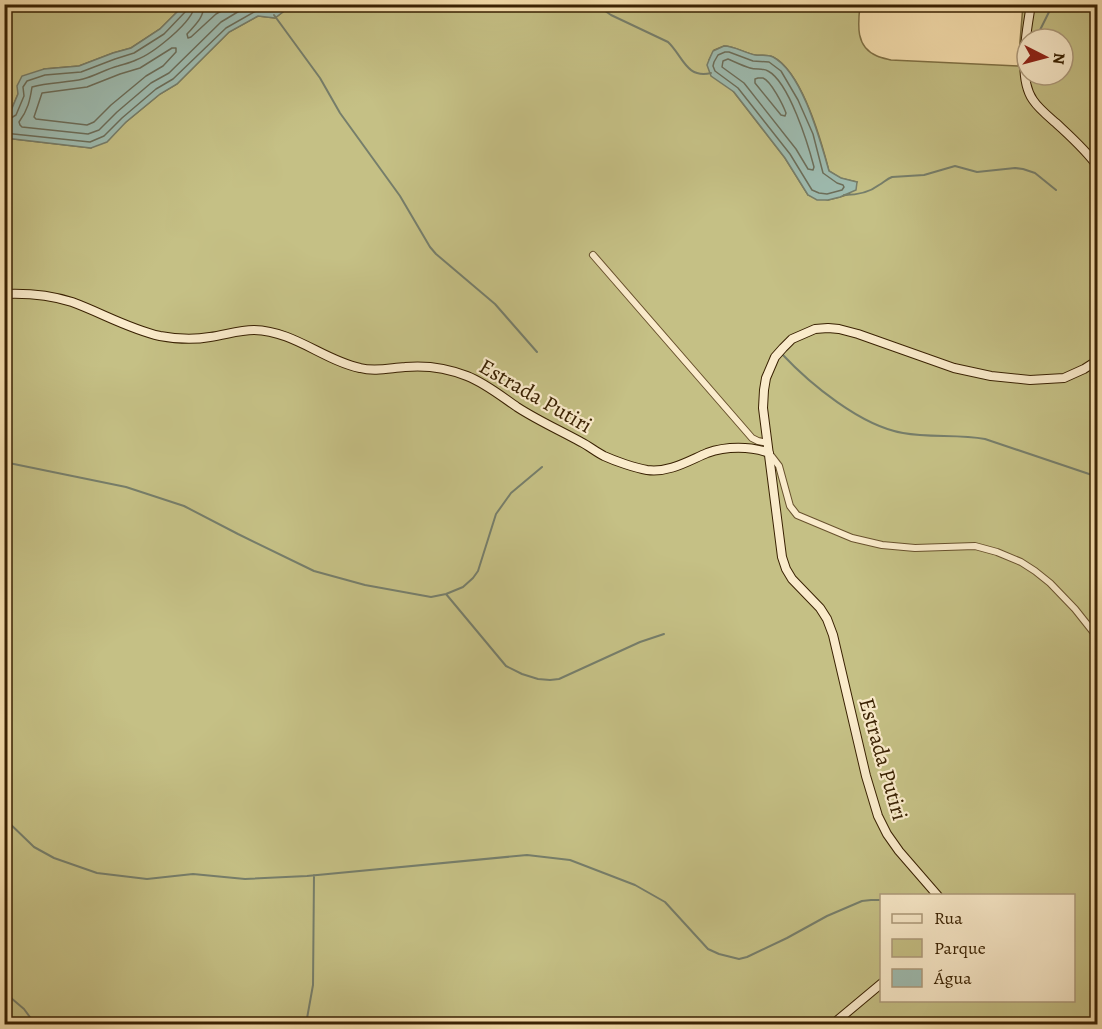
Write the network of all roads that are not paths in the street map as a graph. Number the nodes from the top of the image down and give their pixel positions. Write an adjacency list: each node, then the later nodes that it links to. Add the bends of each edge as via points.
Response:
1 (1031, 4): 2 (street, via 1026,37 1027,88 1032,100)
2 (1098, 167)
3 (593, 255): 6 (street, via 752,438)
4 (4, 294): 7 (street, Estrada Putiri, via 53,297 135,330 162,336 209,338 255,330 292,338 361,369 429,366 452,370 604,456 647,470 667,470 727,449)
5 (1098, 360): 6 (street, Estrada Putiri, via 1064,378 991,376 954,368 858,334 815,329 792,339 770,368 763,408)
6 (768, 443): 7 (street, Estrada Putiri)
7 (769, 453): 8 (street, via 779,466 790,506 798,515 852,538 882,545 975,546 1005,555 1050,583); 9 (street, Estrada Putiri, via 782,557 792,579 820,608 830,627 879,816 899,852)
8 (1098, 638)
9 (936, 894)
10 (880, 985): 11 (street)
11 (833, 1024)

